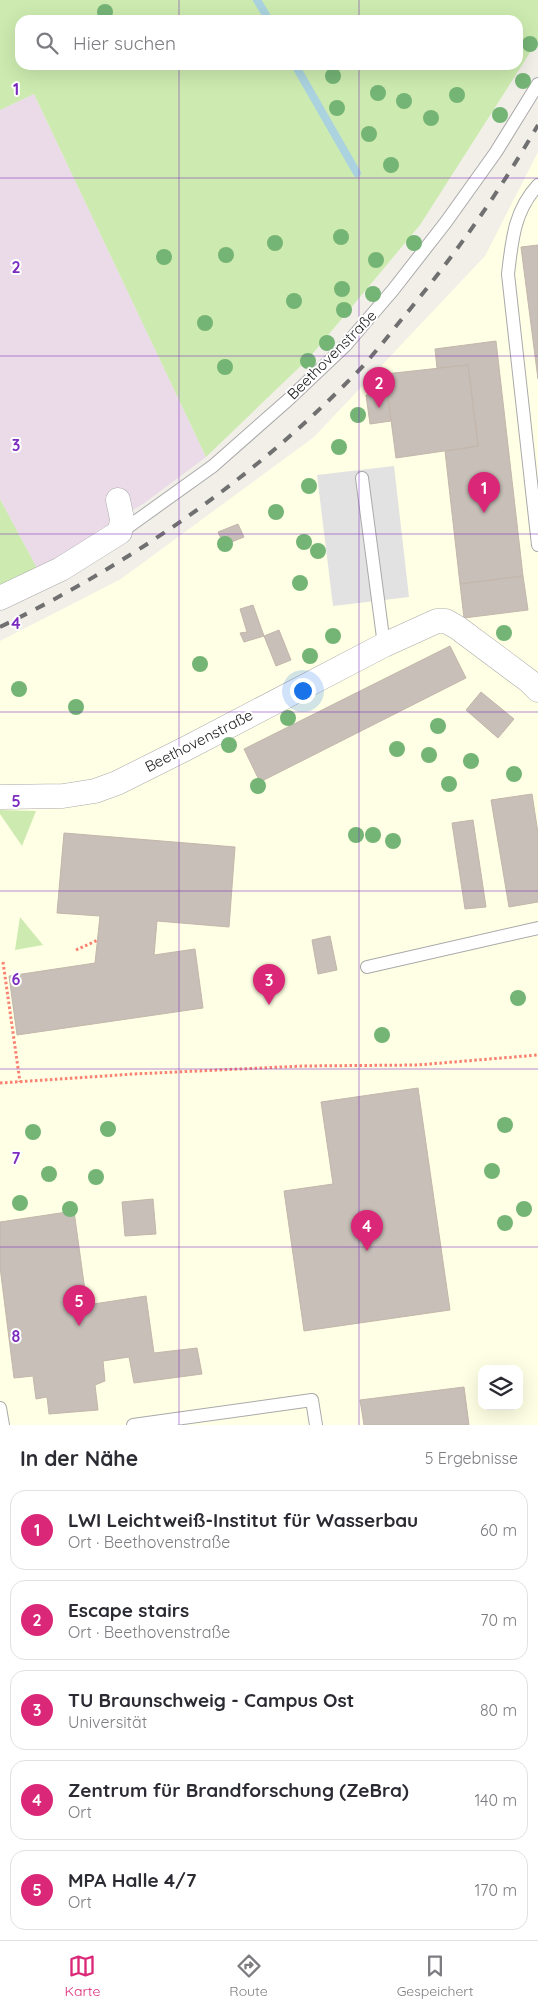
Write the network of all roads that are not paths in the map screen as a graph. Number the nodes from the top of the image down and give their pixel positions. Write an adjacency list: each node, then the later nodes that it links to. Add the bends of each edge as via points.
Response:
1 (538, 84): 5 (lane, Beethovenstraße, via 496,152 446,222 345,346 213,466)
2 (538, 185): 6 (lane, via 528,196 512,232 508,274)
3 (362, 478): 8 (lane)
4 (118, 500): 5 (street, via 122,527)
5 (116, 535): 7 (street, Beethovenstraße, via 61,569)
6 (538, 545)
7 (0, 598)
8 (384, 645): 9 (street, Beethovenstraße, via 437,621 446,621); 10 (street, Beethovenstraße, via 117,783 95,791 63,796)
9 (538, 690)
10 (0, 797)
11 (538, 928): 12 (lane)
12 (367, 967)
13 (0, 1408): 14 (lane)
14 (3, 1425)
15 (134, 1425): 16 (lane, via 312,1400)
16 (316, 1425)

